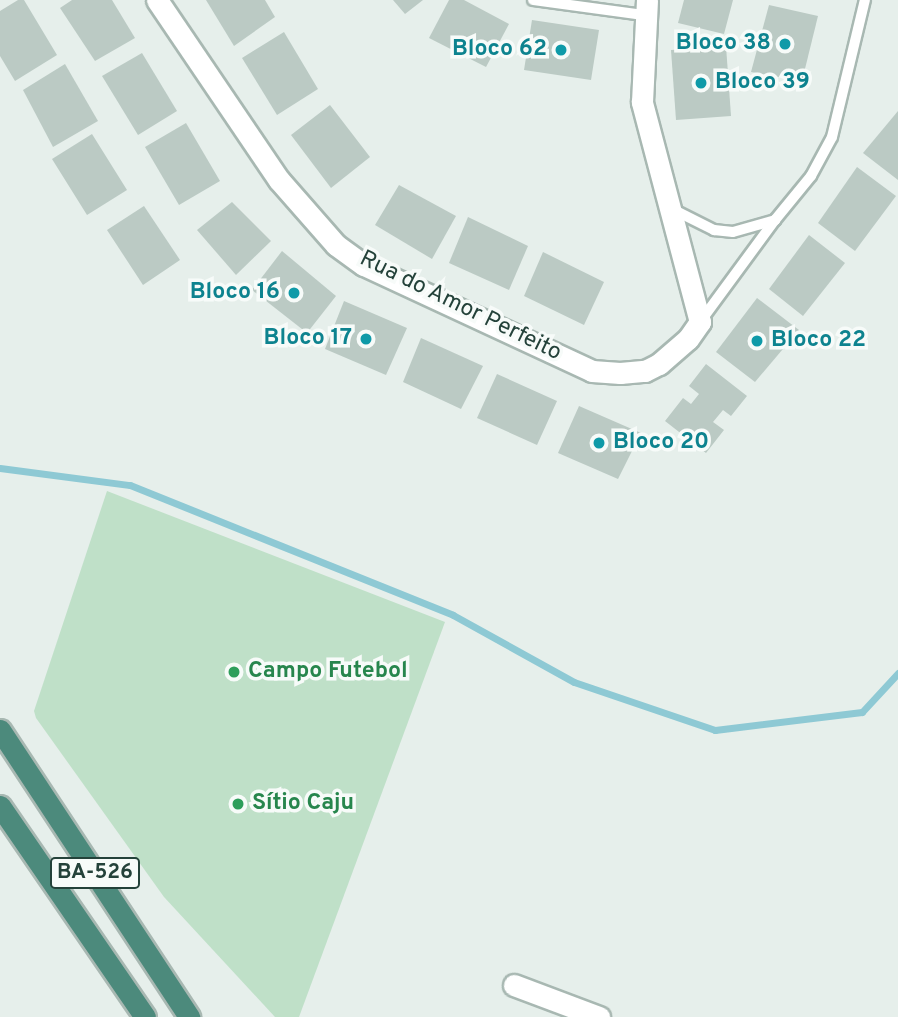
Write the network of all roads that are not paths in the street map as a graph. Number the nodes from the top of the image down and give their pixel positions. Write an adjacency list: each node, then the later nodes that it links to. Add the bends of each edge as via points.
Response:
1 (157, 0): 7 (street, Rua do Amor Perfeito, via 279,180 336,245 364,265 592,370 645,371 674,352)
2 (533, 0): 4 (lane)
3 (865, 0): 6 (lane, Rua do Amor Perfeito, via 845,102 832,137 811,176)
4 (645, 8): 5 (street, via 642,102)
5 (668, 207): 6 (lane, via 714,230 733,232); 7 (street)
6 (775, 220): 7 (lane, Rua do Amor Perfeito)
7 (700, 322)
8 (0, 730): 12 (highway, BA-526)
9 (0, 806): 11 (highway, BA-526)
10 (514, 985): 13 (street)
11 (145, 1017)
12 (189, 1017)
13 (599, 1017)

